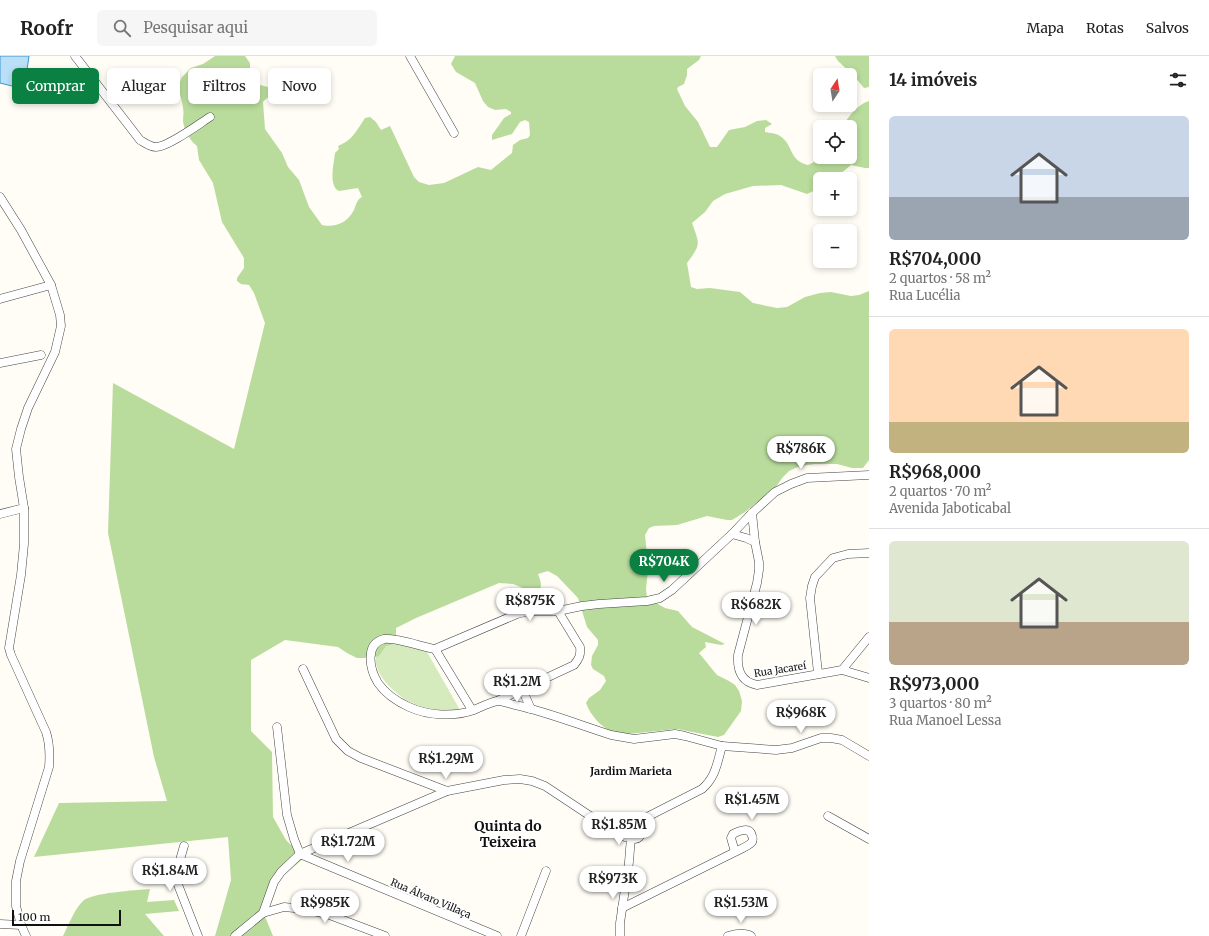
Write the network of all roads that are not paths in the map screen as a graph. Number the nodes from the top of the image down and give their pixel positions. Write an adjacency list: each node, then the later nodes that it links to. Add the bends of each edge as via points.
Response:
1 (75, 56): 3 (street, via 140,140 148,146 165,146)
2 (410, 56): 4 (street)
3 (210, 117)
4 (454, 132)
5 (0, 197): 6 (street)
6 (51, 285): 7 (street); 11 (street, via 61,326 55,352 28,408 16,449)
7 (0, 299)
8 (41, 355): 9 (street)
9 (0, 363)
10 (869, 475): 12 (street, via 807,478 775,492)
11 (24, 508): 13 (street); 42 (street, via 24,559 10,648 46,732 50,756 16,881 16,906)
12 (752, 513): 14 (street); 15 (street, Rua Jacareí)
13 (0, 514)
14 (732, 534): 15 (street); 17 (street, via 660,598 588,605)
15 (755, 542): 22 (street, Rua Jacareí, via 759,570 738,655 739,670 749,684 757,685)
16 (869, 553): 22 (street, via 833,558 815,577 810,598)
17 (558, 611): 19 (street, via 517,614); 24 (street, via 580,647 581,654 574,665)
18 (869, 637): 21 (street)
19 (435, 649): 27 (street); 27 (street, via 395,640 376,643 371,649 371,661 378,683 410,708 438,714 456,714)
20 (303, 669): 31 (street, via 336,739 348,751)
21 (842, 670): 22 (street, Rua Jacareí); 23 (street)
22 (818, 673)
23 (869, 678)
24 (522, 689): 25 (street); 26 (street)
25 (497, 701): 26 (street); 27 (street)
26 (531, 709): 29 (street, via 624,738 675,734)
27 (472, 710)
28 (277, 727): 37 (street, via 287,815)
29 (722, 746): 30 (street, via 776,750 792,748 821,738 831,738 842,740); 33 (street, via 713,778 708,784 645,818)
30 (869, 756)
31 (448, 791): 33 (street, via 504,780 532,781 545,786 622,837); 37 (street)
32 (828, 816): 34 (street)
33 (634, 833): 39 (street)
34 (869, 839)
35 (184, 846): 44 (street, via 175,877)
36 (735, 852): 39 (street)
37 (300, 854): 40 (street, via 274,882); 47 (street, Rua Álvaro Villaça)
38 (546, 871): 48 (street)
39 (622, 908): 49 (street)
40 (263, 913): 45 (street); 46 (street, via 284,907 304,909 327,914)
41 (0, 924): 42 (street)
42 (21, 924): 43 (street)
43 (26, 936)
44 (198, 936)
45 (235, 936)
46 (385, 936)
47 (497, 936)
48 (521, 936)
49 (620, 936)
50 (728, 936): 51 (street, via 736,933)
51 (750, 936)

